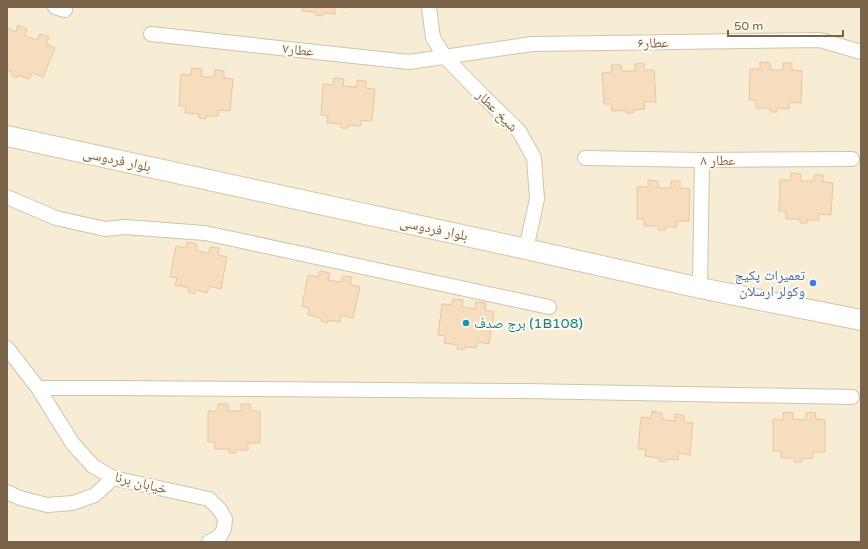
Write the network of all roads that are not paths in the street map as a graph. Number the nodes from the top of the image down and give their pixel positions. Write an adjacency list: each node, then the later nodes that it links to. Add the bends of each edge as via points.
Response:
1 (429, 7): 4 (street, شیخ عطار, via 433,38)
2 (151, 34): 4 (street, عطار۷, via 409,62)
3 (861, 52): 4 (street, عطار۶, via 820,40 532,44)
4 (445, 57): 10 (street, شیخ عطار, via 519,131 534,158 536,199)
5 (7, 136): 10 (main road, بلوار فردوسی)
6 (585, 158): 8 (street, عطار ۸)
7 (852, 159): 8 (street, عطار ۸)
8 (702, 160): 11 (street)
9 (7, 197): 12 (street, via 56,218 104,229 125,227 205,233)
10 (526, 249): 11 (main road, بلوار فردوسی)
11 (700, 288): 13 (main road, بلوار فردوسی)
12 (549, 306)
13 (861, 320)
14 (7, 348): 15 (street, خیابان برنا)
15 (38, 388): 16 (street, via 517,391); 17 (street, خیابان برنا, via 73,444 93,466)
16 (852, 397)
17 (113, 478): 18 (street, via 95,495 73,503 47,505); 19 (street, خیابان برنا, via 209,499 225,519 220,536)
18 (7, 492)
19 (209, 542)

